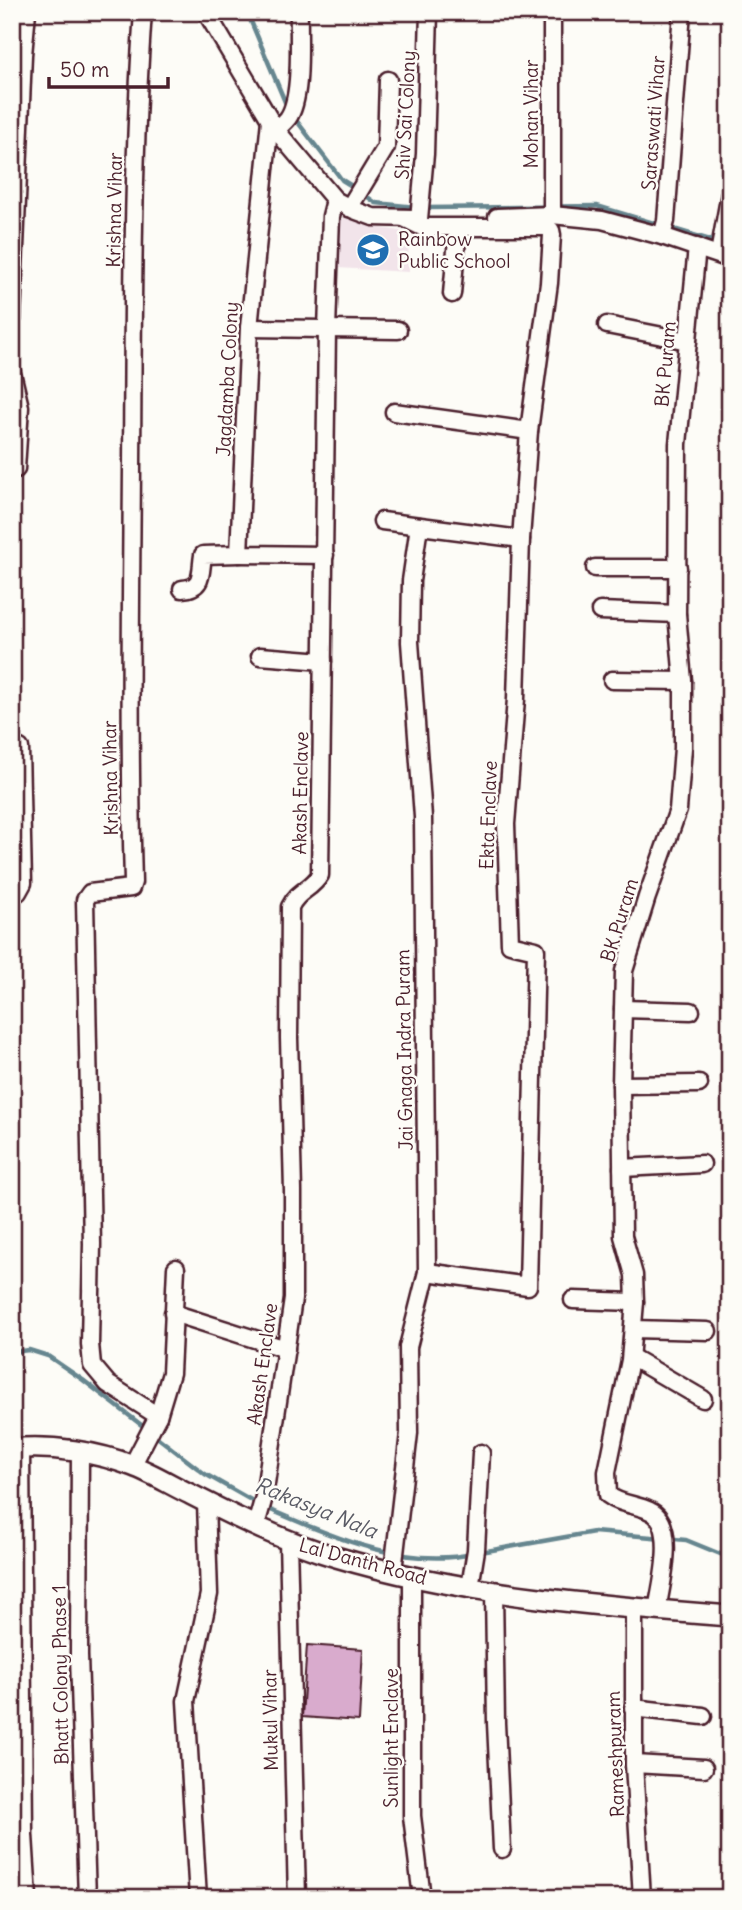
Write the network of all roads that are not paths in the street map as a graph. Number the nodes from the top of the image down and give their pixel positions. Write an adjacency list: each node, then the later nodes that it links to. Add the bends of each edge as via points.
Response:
1 (27, 12): 19 (street)
2 (143, 12): 61 (street, Krishna Vihar, via 137,95 132,421 133,882 131,888 90,893 85,900 92,1365 108,1384)
3 (206, 12): 9 (street)
4 (299, 12): 9 (street, Jagdamba Colony, via 298,80)
5 (429, 12): 13 (street, Shiv Sai Colony, via 425,154)
6 (552, 12): 12 (street, Mohan Vihar)
7 (682, 12): 15 (street, Saraswati Vihar)
8 (388, 80): 11 (street, via 386,146)
9 (282, 119): 11 (street); 21 (street, Jagdamba Colony)
10 (730, 193): 17 (street)
11 (351, 198): 13 (street, via 373,216); 22 (street, Akash Enclave, via 331,216)
12 (551, 212): 13 (street); 14 (street); 15 (street); 27 (street, Ekta Enclave, via 549,283)
13 (415, 214): 14 (street, via 422,227)
14 (458, 228): 18 (street)
15 (664, 230): 16 (street)
16 (697, 247): 17 (street); 24 (street, BK Puram)
17 (723, 249)
18 (452, 294)
19 (12, 320)
20 (607, 325): 24 (street)
21 (249, 328): 22 (street); 32 (street, Jagdamba Colony)
22 (327, 329): 23 (street); 33 (street, Akash Enclave)
23 (398, 330)
24 (688, 341): 35 (street, BK Puram, via 678,444)
25 (12, 373): 28 (street, via 20,407)
26 (394, 412): 27 (street)
27 (529, 431): 31 (street, Ekta Enclave)
28 (16, 469)
29 (382, 521): 30 (street)
30 (419, 526): 31 (street); 52 (street, Jai Gnaga Indra Puram, via 411,581 410,642 423,817)
31 (521, 539): 52 (street, Ekta Enclave, via 506,824 510,944 536,950 528,1286)
32 (239, 554): 33 (street); 36 (street, via 204,555 198,583)
33 (325, 555): 40 (street, Akash Enclave)
34 (595, 568): 35 (street)
35 (678, 568): 38 (street, BK Puram)
36 (182, 589)
37 (600, 611): 38 (street)
38 (677, 614): 42 (street, BK Puram)
39 (260, 656): 40 (street)
40 (323, 662): 58 (street, Akash Enclave, via 320,874 290,907 293,1299)
41 (612, 680): 42 (street)
42 (682, 681): 45 (street, BK Puram, via 678,810 624,971)
43 (20, 748): 44 (street, via 23,883 18,892)
44 (12, 892)
45 (623, 1009): 46 (street); 48 (street, BK Puram)
46 (691, 1011)
47 (699, 1084): 48 (street)
48 (621, 1085): 50 (street, BK Puram)
49 (702, 1164): 50 (street)
50 (622, 1168): 54 (street, BK Puram, via 623,1236 634,1275)
51 (176, 1268): 55 (street)
52 (427, 1272): 69 (street, Jai Gnaga Indra Puram, via 408,1348 408,1433)
53 (573, 1300): 54 (street)
54 (635, 1302): 56 (street, BK Puram)
55 (173, 1313): 58 (street); 61 (street, via 171,1373)
56 (633, 1329): 57 (street); 59 (street, BK Puram)
57 (708, 1331)
58 (286, 1349): 67 (street, Akash Enclave)
59 (631, 1357): 60 (street); 74 (street, BK Puram, via 607,1472 608,1495 660,1517 666,1540)
60 (703, 1399)
61 (158, 1419): 65 (street)
62 (17, 1449): 63 (street, Lal Danth Road); 81 (street)
63 (80, 1452): 65 (street, Lal Danth Road); 82 (street, Bhatt Colony Phase 1, via 79,1656)
64 (481, 1453): 71 (street)
65 (132, 1466): 66 (street, Lal Danth Road)
66 (206, 1502): 67 (street, Lal Danth Road); 83 (street, via 209,1594 186,1701)
67 (260, 1512): 68 (street, Lal Danth Road)
68 (288, 1541): 69 (street, Lal Danth Road, via 337,1558); 84 (street, Mukul Vihar)
69 (395, 1560): 70 (street, Lal Danth Road)
70 (412, 1577): 71 (street, Lal Danth Road); 85 (street, Sunlight Enclave, via 412,1816)
71 (470, 1587): 72 (street, Lal Danth Road)
72 (494, 1591): 73 (street, Lal Danth Road); 80 (street)
73 (634, 1609): 74 (street, Lal Danth Road); 76 (street, Rameshpuram)
74 (657, 1611): 75 (street, Lal Danth Road)
75 (730, 1616)
76 (633, 1708): 77 (street); 78 (street, Rameshpuram)
77 (703, 1716)
78 (634, 1764): 79 (street); 86 (street, Rameshpuram)
79 (705, 1768)
80 (502, 1849)
81 (27, 1898)
82 (87, 1898)
83 (198, 1898)
84 (297, 1898)
85 (422, 1898)
86 (642, 1898)

